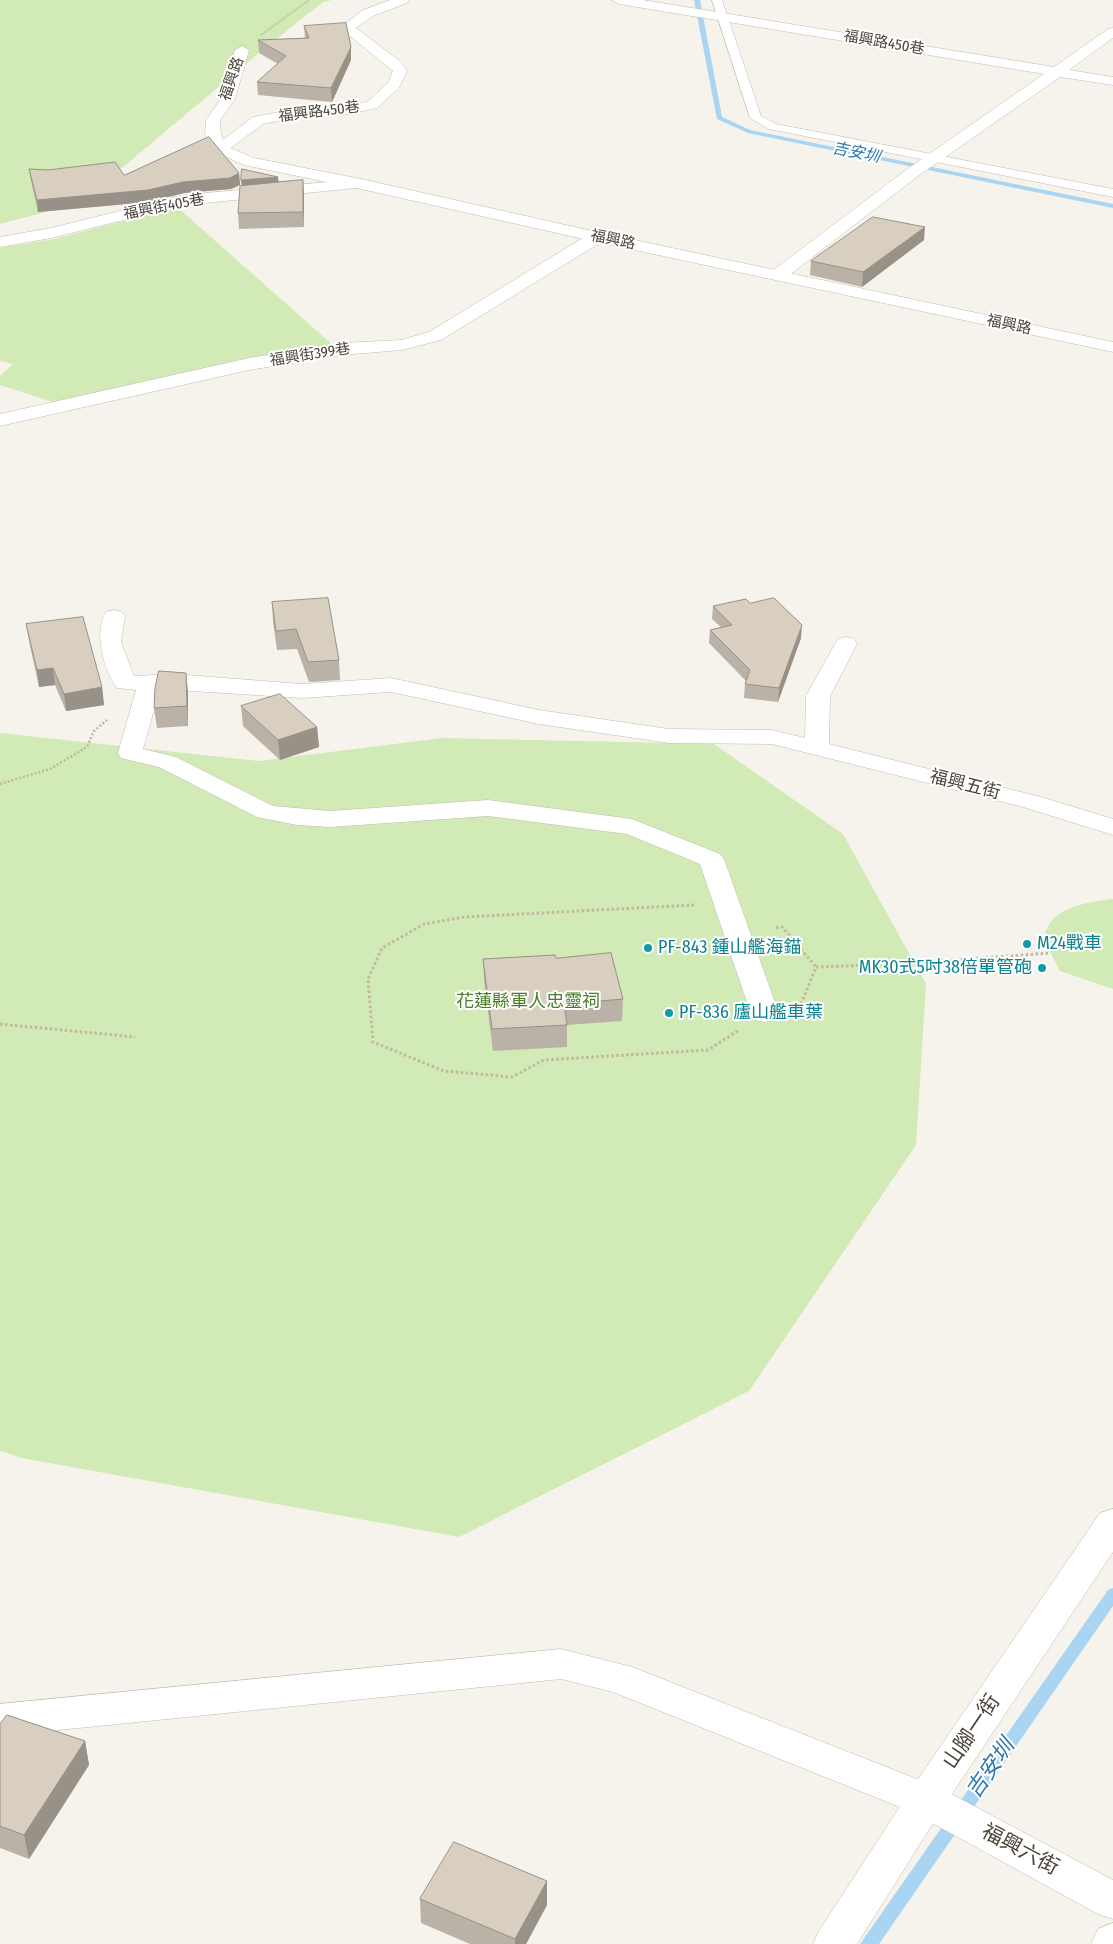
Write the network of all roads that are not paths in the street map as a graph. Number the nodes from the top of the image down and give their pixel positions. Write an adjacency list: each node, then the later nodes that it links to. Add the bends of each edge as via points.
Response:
1 (402, 0): 9 (street, 福興路450巷, via 368,14 347,28 400,71 394,85 372,106 343,111 316,110 258,120)
2 (619, 0): 4 (street, 福興路450巷)
3 (717, 0): 4 (lane)
4 (717, 15): 7 (street, 福興路450巷); 10 (lane, via 756,118 773,127)
5 (1113, 32): 7 (street)
6 (242, 50): 9 (street, 福興路, via 228,99 213,120 213,135)
7 (1057, 72): 8 (street, 福興路450巷); 10 (street)
8 (1113, 81)
9 (220, 149): 11 (street, 福興路, via 250,162)
10 (932, 160): 12 (lane); 15 (street)
11 (361, 184): 13 (street, 福興路); 14 (street, 福興街405巷, via 184,200 51,233)
12 (1113, 193)
13 (598, 237): 15 (street, 福興路); 17 (street, 福興街399巷, via 435,336 402,345 341,349 248,364)
14 (0, 242)
15 (778, 275): 16 (street, 福興路)
16 (1113, 347)
17 (0, 420)
18 (114, 618): 20 (street, 福興五街, via 110,642 125,683)
19 (846, 644): 21 (street, via 818,696)
20 (150, 682): 21 (street, 福興五街, via 302,690 391,685 540,717 669,736 772,737); 23 (street, via 130,753 167,762 266,812 330,819 488,808 632,827 711,859)
21 (817, 748): 22 (street, 福興五街, via 1032,802)
22 (1113, 827)
23 (765, 1014)
24 (1113, 1523): 26 (street, 山腳一街)
25 (0, 1720): 26 (street, 福興六街, via 560,1664 619,1678)
26 (926, 1800): 27 (street, 福興六街); 28 (street, 山腳一街)
27 (1113, 1901)
28 (834, 1944)

